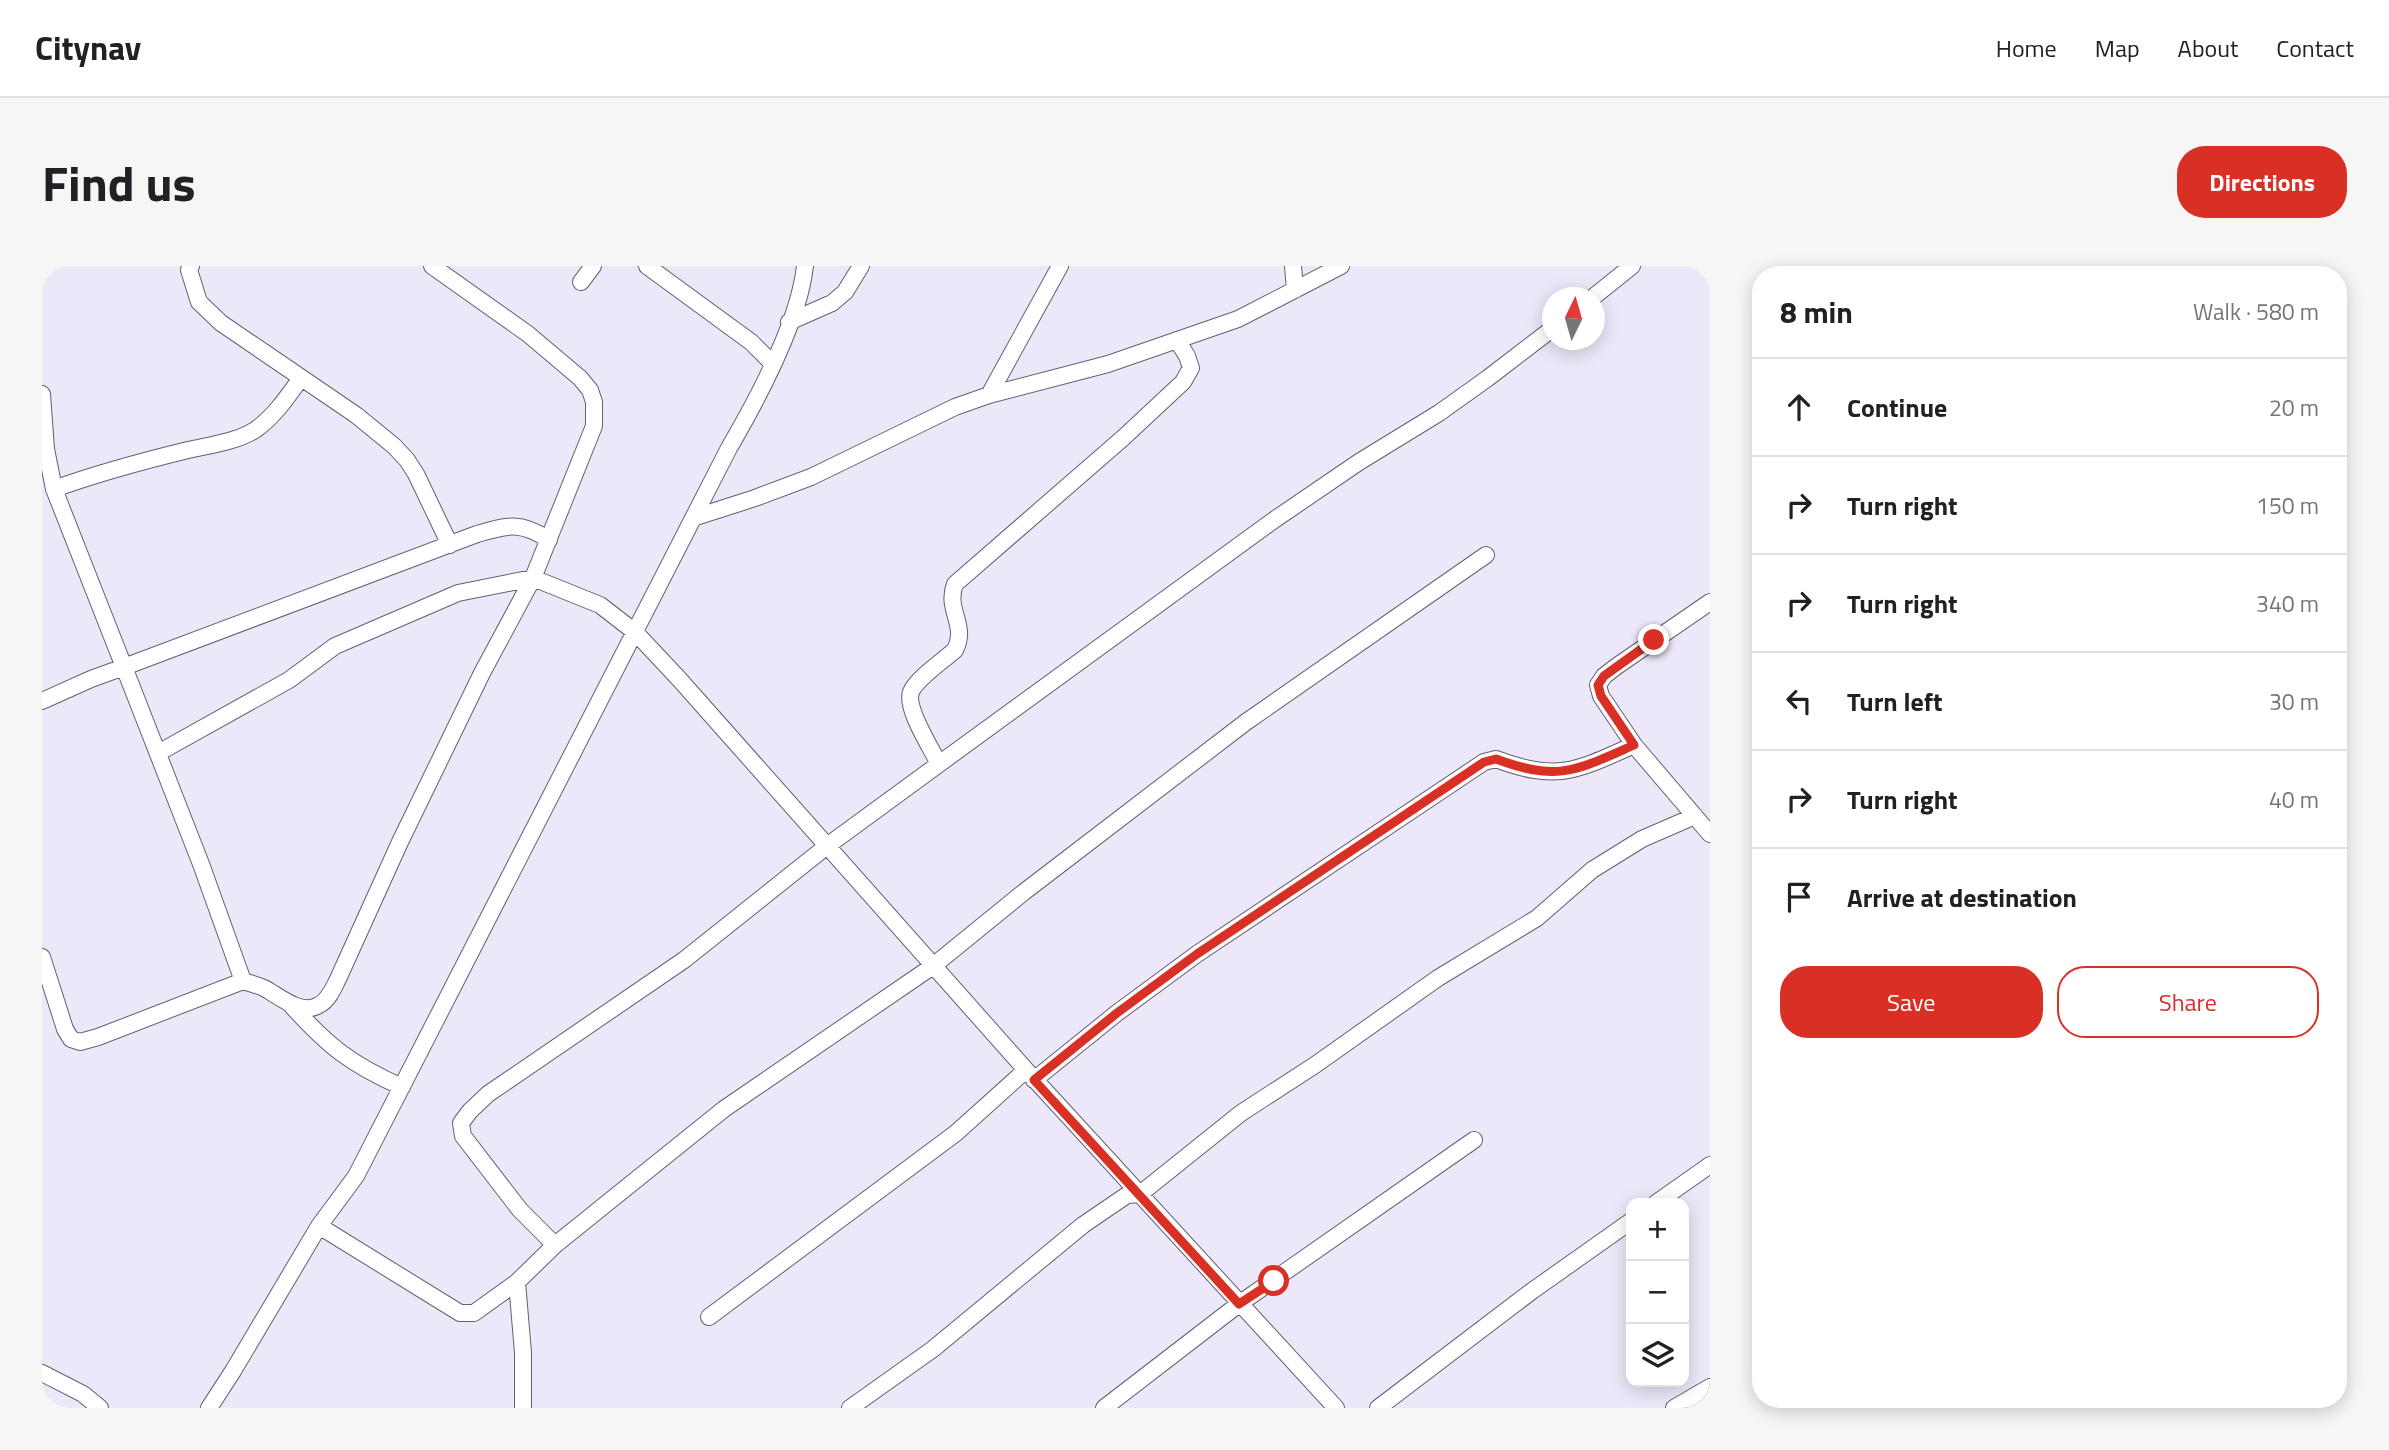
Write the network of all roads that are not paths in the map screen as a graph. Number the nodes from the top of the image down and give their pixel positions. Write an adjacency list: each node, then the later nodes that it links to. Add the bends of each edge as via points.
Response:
1 (191, 266): 18 (street, via 199,303)
2 (432, 266): 23 (street, via 528,334 590,390 593,426)
3 (593, 266): 11 (street)
4 (647, 266): 17 (street, via 751,342)
5 (805, 266): 14 (street)
6 (861, 266): 14 (street, via 832,303)
7 (1060, 266): 20 (street)
8 (1293, 266): 13 (street)
9 (1341, 266): 13 (street)
10 (1632, 266): 12 (street)
11 (581, 282)
12 (1605, 288)
13 (1295, 290): 16 (street, via 1238,319)
14 (789, 322): 17 (street)
15 (1542, 337): 33 (street, via 1439,413 1274,520)
16 (1177, 340): 20 (street, via 1108,364); 33 (street, via 1191,364 1183,382 955,584 951,602 960,642 910,694 910,706)
17 (772, 363): 22 (street)
18 (301, 378): 21 (street, via 253,432); 24 (street, via 356,415 407,460)
19 (42, 394): 21 (street)
20 (989, 395): 22 (street, via 927,419 811,477)
21 (54, 489): 29 (street)
22 (696, 517): 28 (street)
23 (548, 540): 24 (street, via 513,525); 26 (street)
24 (450, 545): 29 (street)
25 (1486, 555): 38 (street, via 1246,722)
26 (533, 578): 28 (street, via 600,605); 32 (street, via 458,593 335,646 289,680); 41 (street, via 482,673 338,979)
27 (1710, 602): 31 (street, via 1600,681 1601,696)
28 (635, 632): 36 (street); 44 (street)
29 (124, 667): 30 (street); 32 (street)
30 (42, 701)
31 (1634, 745): 34 (street); 43 (street, via 1580,768 1554,772 1536,772 1496,759 1484,762 1197,954)
32 (158, 753): 39 (street)
33 (939, 764): 36 (street)
34 (1695, 816): 35 (street); 47 (street, via 1643,839 1592,870 1537,918 1438,978 1241,1113)
35 (1710, 834)
36 (827, 846): 38 (street); 51 (street, via 684,960 488,1094 463,1120 463,1136 520,1210)
37 (42, 957): 39 (street, via 65,1029 71,1039 80,1042)
38 (933, 966): 43 (street); 51 (street, via 724,1110)
39 (243, 981): 40 (street)
40 (290, 1004): 41 (street); 42 (street)
41 (319, 1006): 42 (street)
42 (318, 1034): 44 (street, via 367,1072)
43 (1030, 1075): 47 (street); 54 (street)
44 (402, 1087): 50 (street, via 356,1175)
45 (1474, 1140): 53 (street)
46 (1710, 1165): 48 (street)
47 (1140, 1194): 53 (street); 60 (street, via 1127,1195 1083,1225 933,1349)
48 (1663, 1198)
49 (1626, 1225): 63 (street)
50 (319, 1226): 52 (street, via 460,1313 474,1313); 58 (street)
51 (555, 1245): 52 (street)
52 (517, 1282): 59 (street)
53 (1239, 1304): 61 (street); 62 (street)
54 (709, 1317)
55 (42, 1373): 57 (street)
56 (1710, 1387): 64 (street)
57 (100, 1408)
58 (209, 1408)
59 (523, 1408)
60 (850, 1408)
61 (1104, 1408)
62 (1336, 1408)
63 (1378, 1408)
64 (1674, 1408)

